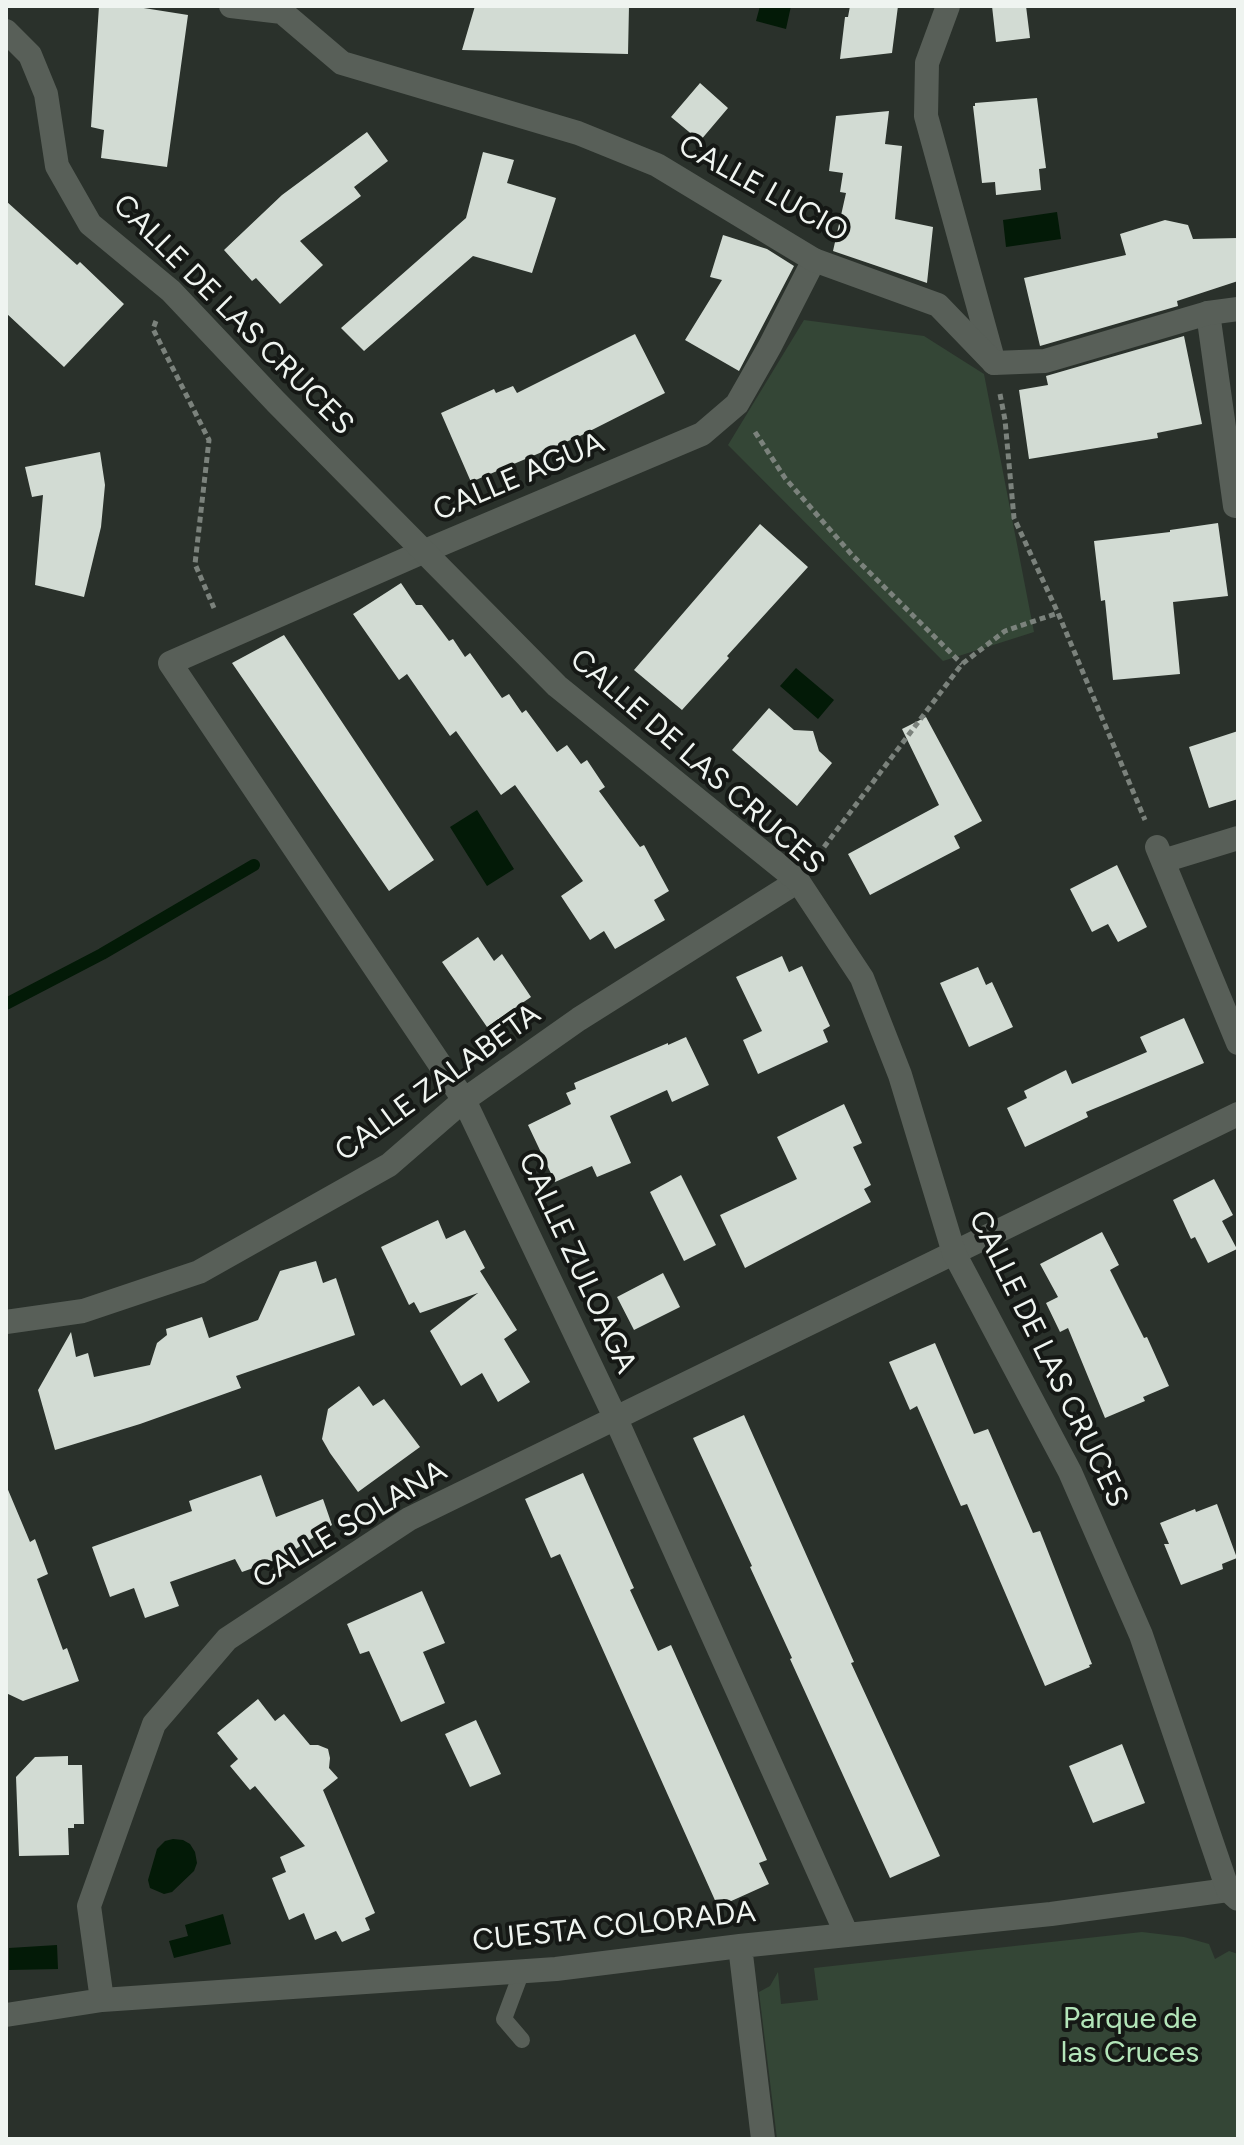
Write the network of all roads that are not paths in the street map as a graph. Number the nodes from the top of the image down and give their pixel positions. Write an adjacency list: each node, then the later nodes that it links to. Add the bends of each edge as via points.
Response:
1 (231, 6): 3 (street)
2 (948, 6): 8 (street, via 927,63 926,116)
3 (284, 9): 5 (street, CALLE LUCIO, via 342,63 578,133 657,165)
4 (6, 31): 10 (street, CALLE DE LAS CRUCES, via 30,55 46,94 57,166 90,224 171,291)
5 (814, 260): 8 (street, CALLE LUCIO, via 938,305); 10 (street, CALLE AGUA, via 737,404 702,434)
6 (1238, 309): 7 (street)
7 (1208, 313): 8 (street, via 1045,361); 9 (street)
8 (994, 363)
9 (1235, 506)
10 (425, 551): 11 (street, CALLE AGUA); 13 (street, CALLE DE LAS CRUCES, via 557,686)
11 (170, 663): 15 (street, CALLE ZULOAGA)
12 (1238, 838): 14 (street, via 1160,854)
13 (798, 881): 15 (street, CALLE ZALABETA, via 579,1019); 17 (street, CALLE DE LAS CRUCES, via 862,978 900,1075)
14 (1238, 1043)
15 (464, 1100): 18 (street, CALLE ZALABETA, via 389,1165 199,1272 83,1311); 19 (street, CALLE ZULOAGA)
16 (1238, 1114): 17 (street, CALLE SOLANA)
17 (954, 1253): 19 (street, CALLE SOLANA); 20 (street, CALLE DE LAS CRUCES, via 1070,1472 1141,1635)
18 (6, 1322)
19 (615, 1417): 21 (street, CALLE ZULOAGA); 24 (street, CALLE SOLANA, via 409,1519 227,1639 154,1724 89,1906)
20 (1233, 1895): 21 (street, CUESTA COLORADA)
21 (847, 1935): 22 (street, CUESTA COLORADA)
22 (740, 1946): 23 (street, CUESTA COLORADA); 27 (street)
23 (522, 1971): 24 (street, CUESTA COLORADA); 26 (lane, via 504,2019)
24 (102, 2000): 25 (street, CUESTA COLORADA)
25 (6, 2015)
26 (522, 2040)
27 (763, 2139)

